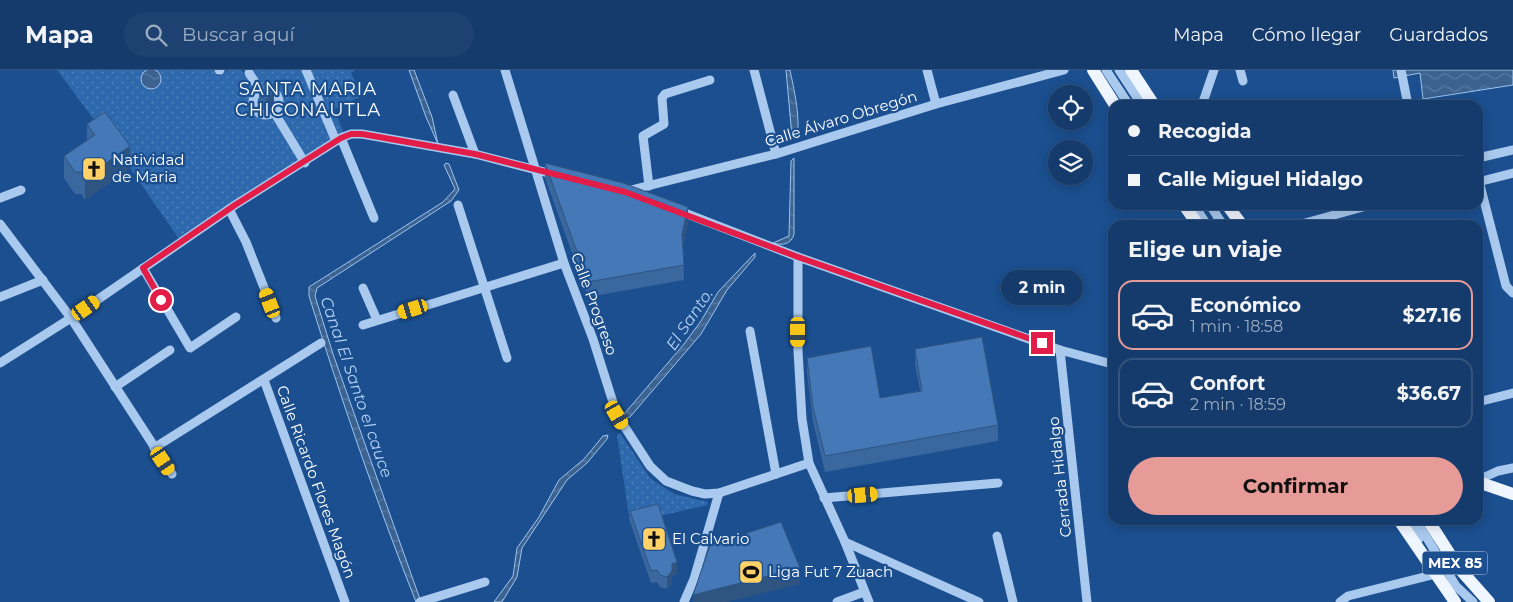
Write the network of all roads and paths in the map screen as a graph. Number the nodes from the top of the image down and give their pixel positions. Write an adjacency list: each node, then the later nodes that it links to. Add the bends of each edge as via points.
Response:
1 (306, 70): 26 (street)
2 (505, 70): 32 (street, Calle Progreso)
3 (754, 70): 29 (street)
4 (928, 70): 24 (street)
5 (1064, 70): 24 (street, Calle Álvaro Obregón)
6 (1093, 70): 18 (main road)
7 (1106, 70): 19 (street)
8 (1118, 70): 20 (street)
9 (1130, 70): 21 (main road)
10 (1214, 70): 22 (street)
11 (1240, 70): 15 (street)
12 (1401, 70): 23 (street)
13 (249, 73): 16 (street)
14 (710, 80): 36 (street, via 665,94 662,98 664,124 643,136)
15 (1243, 81)
16 (260, 90): 25 (street, via 271,89 278,95 279,104); 25 (street, via 253,98 255,110 262,114)
17 (453, 95): 28 (street)
18 (1112, 100)
19 (1126, 100)
20 (1139, 100)
21 (1151, 100)
22 (1204, 100)
23 (1407, 100)
24 (936, 104): 29 (street, Calle Álvaro Obregón)
25 (274, 112): 31 (street)
26 (339, 140): 28 (street, via 351,134 362,134); 31 (street); 45 (street)
27 (1513, 150): 30 (street)
28 (475, 154): 32 (street)
29 (776, 154): 36 (street, Calle Álvaro Obregón)
30 (1483, 157)
31 (305, 163): 43 (street)
32 (536, 170): 34 (street); 49 (street, Calle Progreso)
33 (1513, 173): 35 (street)
34 (568, 179)
35 (1483, 180)
36 (648, 186): 38 (street, Calle Álvaro Obregón, via 620,191)
37 (22, 190): 39 (street)
38 (641, 197)
39 (0, 198)
40 (1483, 200): 54 (street, via 1506,286)
41 (458, 205): 52 (street)
42 (665, 206): 48 (street)
43 (229, 209): 50 (street); 58 (street, via 246,242)
44 (1352, 210): 46 (street)
45 (374, 218)
46 (1316, 220)
47 (1, 226): 51 (street)
48 (798, 257): 64 (street); 73 (street, via 798,351 802,419)
49 (564, 263): 52 (street); 80 (street, Calle Progreso, via 617,415 645,458 666,480 699,493)
50 (143, 268): 56 (street, via 190,348); 57 (street)
51 (43, 280): 55 (street); 57 (street)
52 (486, 287): 59 (street); 65 (street)
53 (364, 288): 59 (street)
54 (1513, 293)
55 (0, 296)
56 (236, 317)
57 (71, 318): 66 (street); 69 (street)
58 (276, 318)
59 (377, 320): 60 (street)
60 (363, 325)
61 (750, 331): 76 (street)
62 (321, 343): 68 (street)
63 (170, 350): 69 (street)
64 (1060, 350): 67 (street); 101 (street, Cerrada Hidalgo)
65 (507, 358)
66 (0, 363)
67 (1108, 363)
68 (264, 380): 72 (street, Calle Ricardo Flores Magón); 94 (street, Calle Ricardo Flores Magón)
69 (115, 387): 72 (street)
70 (1513, 393): 71 (street)
71 (1483, 401)
72 (154, 448): 75 (street)
73 (809, 463): 76 (street, Calle Progreso); 82 (street)
74 (1513, 468): 77 (street)
75 (172, 474)
76 (776, 474): 80 (street, Calle Progreso)
77 (1483, 478)
78 (998, 483): 82 (street)
79 (1483, 483): 81 (main road)
80 (719, 493): 95 (street)
81 (1513, 494)
82 (824, 498): 88 (street)
83 (1402, 525): 89 (main road, MEX 85)
84 (1410, 525): 104 (street)
85 (1419, 525): 105 (street, via 1456,586)
86 (1431, 525): 106 (main road, MEX 85, via 1458,567)
87 (997, 536): 100 (street)
88 (845, 542): 91 (street); 92 (street)
89 (1436, 574): 102 (street, via 1348,596); 103 (main road, MEX 85)
90 (485, 582): 93 (street)
91 (864, 592): 96 (street); 97 (street)
92 (957, 592): 98 (street); 99 (street)
93 (423, 601)
94 (345, 602)
95 (684, 602)
96 (837, 602)
97 (868, 602)
98 (959, 602)
99 (979, 602)
100 (1013, 602)
101 (1087, 602)
102 (1340, 602)
103 (1455, 602)
104 (1461, 602)
105 (1474, 602)
106 (1489, 602)

